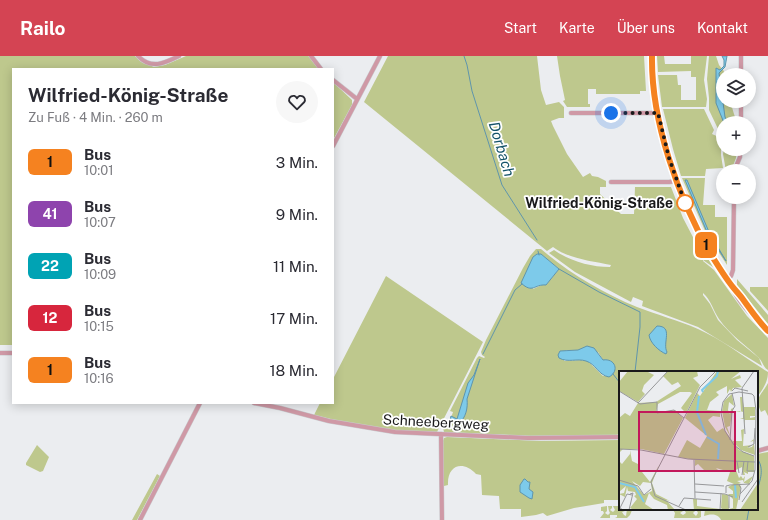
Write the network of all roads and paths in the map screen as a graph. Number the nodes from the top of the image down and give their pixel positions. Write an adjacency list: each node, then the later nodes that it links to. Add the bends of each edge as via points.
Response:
1 (138, 56): 2 (street, via 154,65)
2 (179, 56)
3 (311, 56): 7 (street)
4 (380, 56): 10 (street)
5 (652, 56): 12 (street)
6 (741, 56): 8 (street)
7 (320, 68)
8 (740, 68)
9 (334, 81): 10 (street)
10 (357, 99): 13 (street)
11 (571, 113): 12 (street)
12 (658, 113): 14 (street)
13 (334, 144)
14 (677, 181): 15 (street); 17 (street, via 698,230)
15 (611, 182)
16 (734, 204): 17 (street, via 733,270)
17 (727, 279): 18 (street)
18 (768, 331)
19 (0, 353): 20 (street)
20 (12, 353)
21 (199, 404): 27 (street)
22 (259, 404): 23 (street, Schneebergweg, via 329,421 381,430)
23 (441, 434): 24 (street, Schneebergweg, via 528,438); 28 (street)
24 (619, 437)
25 (768, 448): 26 (street)
26 (758, 451)
27 (140, 520)
28 (442, 520)

